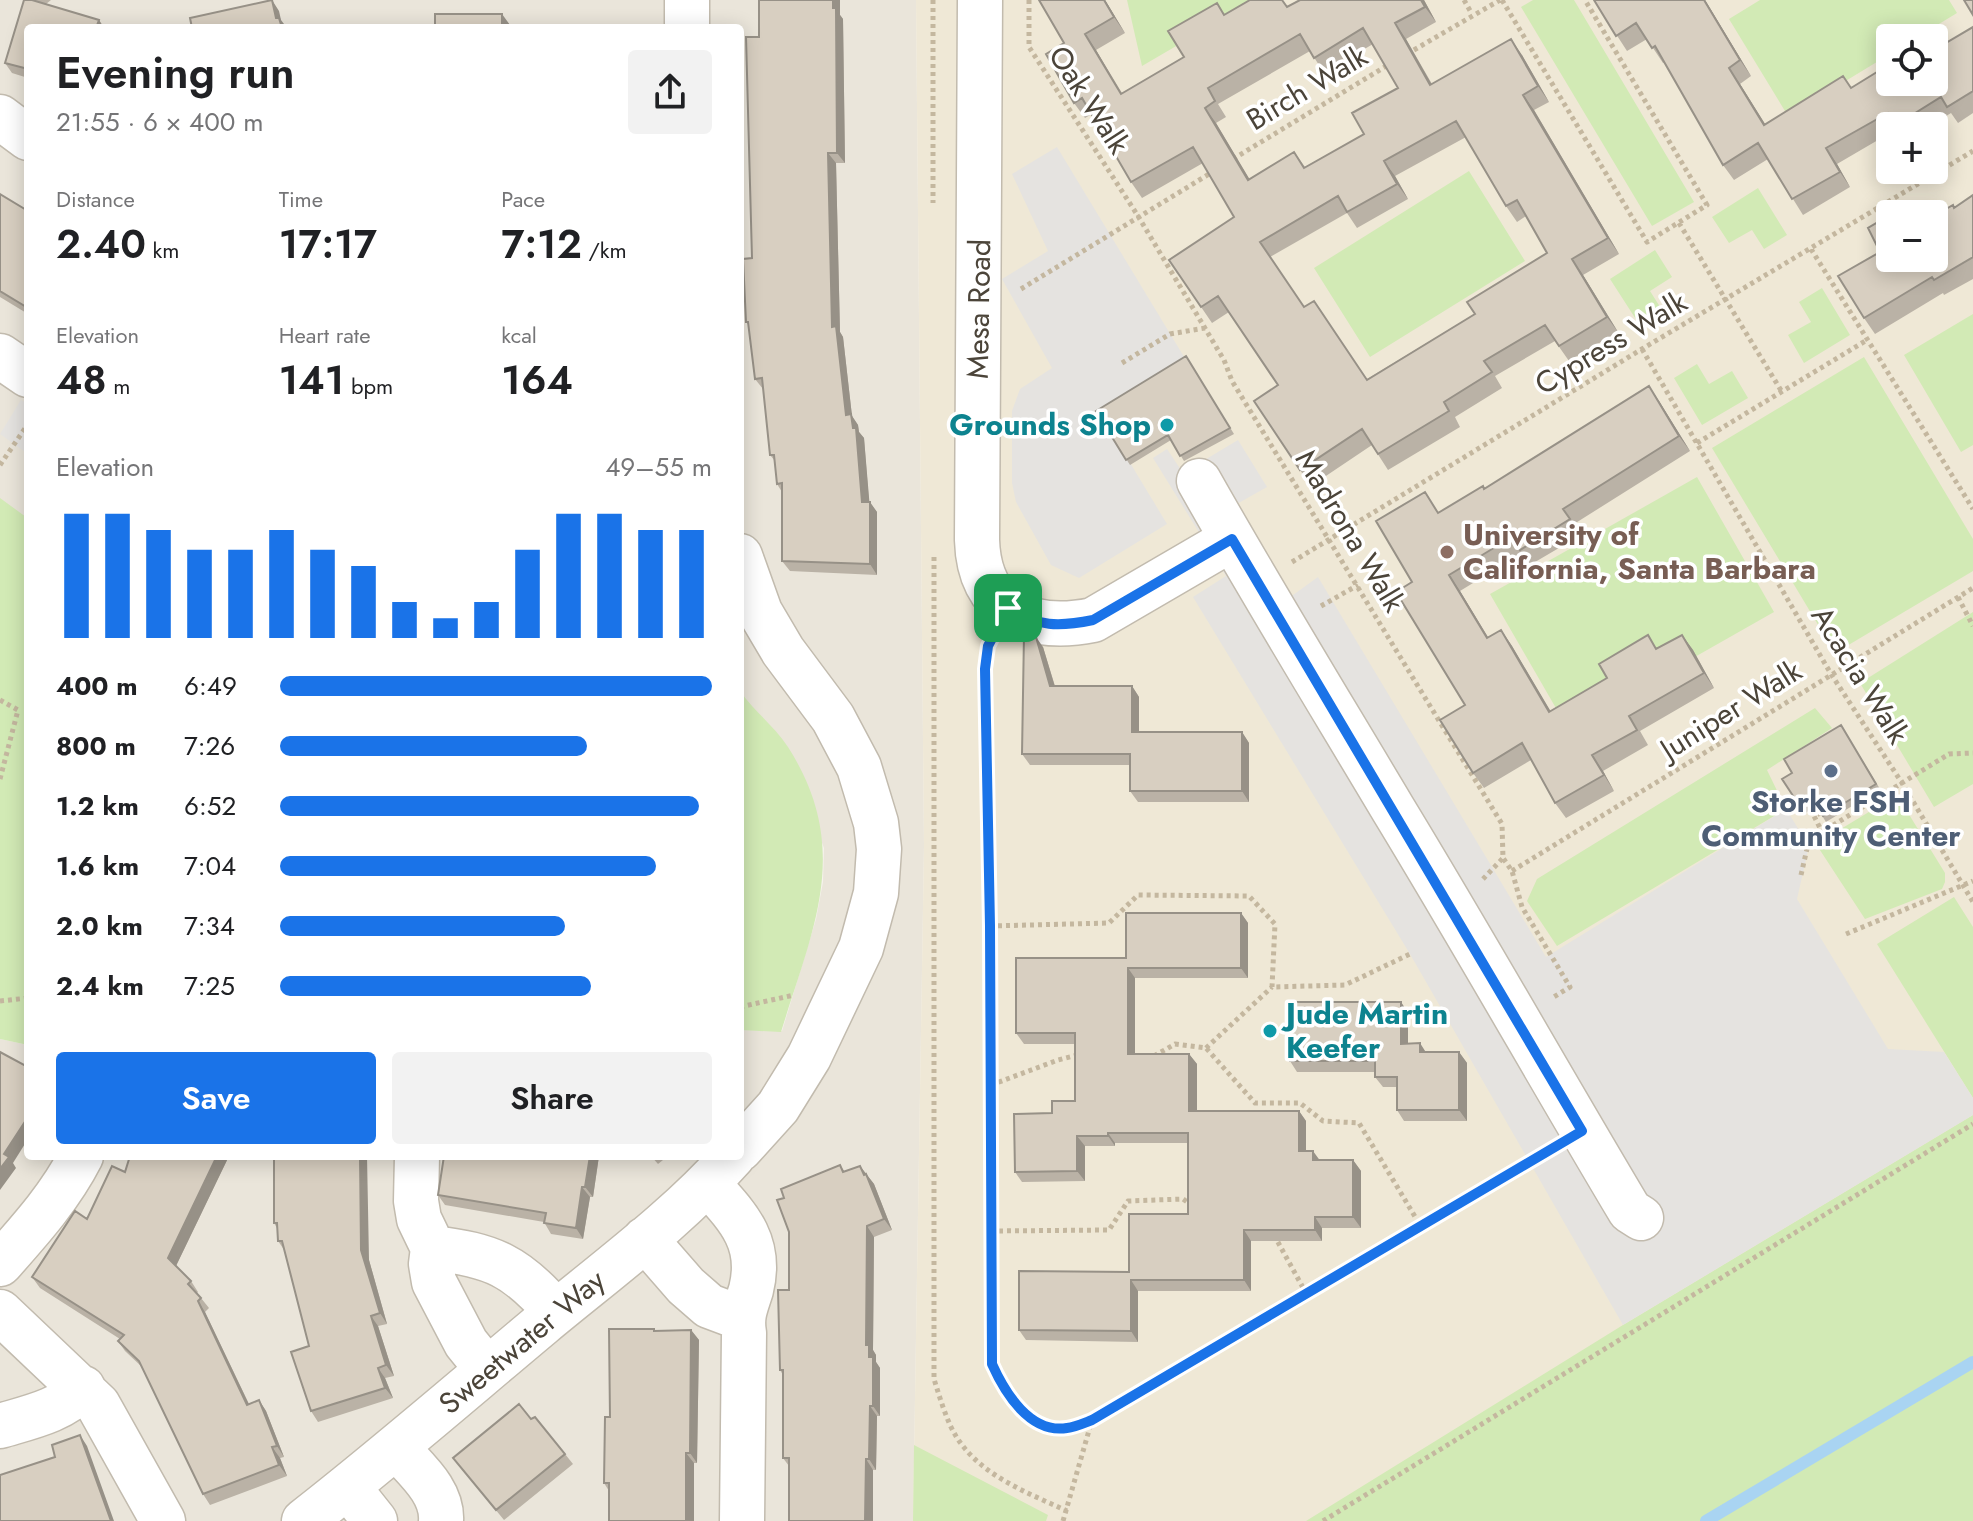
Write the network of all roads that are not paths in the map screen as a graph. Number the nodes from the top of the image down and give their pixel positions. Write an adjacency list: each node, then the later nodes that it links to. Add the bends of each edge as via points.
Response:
1 (687, 0): 3 (street)
2 (980, 0): 9 (street, Mesa Road, via 977,556 989,589 1026,620 1068,625 1093,620)
3 (687, 24)
4 (0, 117): 5 (street)
5 (24, 135)
6 (0, 356): 7 (street)
7 (24, 372)
8 (1199, 481): 9 (street)
9 (1232, 539): 15 (street, via 1630,1211)
10 (744, 567): 11 (street, via 760,612 833,718 859,767 879,849 876,893 854,961 809,1057 778,1107)
11 (744, 1145)
12 (79, 1160): 18 (street, via 44,1215)
13 (417, 1160): 17 (street, via 419,1219)
14 (721, 1170): 16 (street, Sweetwater Way); 21 (street, via 753,1246 752,1287)
15 (1641, 1218)
16 (645, 1239): 20 (street, Sweetwater Way); 21 (street, via 709,1306)
17 (433, 1248): 20 (street, via 497,1262 534,1286); 22 (street, via 434,1282)
18 (0, 1264)
19 (0, 1312): 23 (street)
20 (556, 1312): 22 (street, Sweetwater Way)
21 (741, 1318): 31 (street)
22 (487, 1369): 25 (street, Sweetwater Way)
23 (83, 1388): 24 (street, via 58,1407); 27 (street, via 117,1435)
24 (0, 1426)
25 (397, 1448): 26 (street, Sweetwater Way); 30 (street, via 434,1492)
26 (348, 1487): 28 (street, Sweetwater Way); 29 (street)
27 (163, 1521)
28 (304, 1521)
29 (375, 1521)
30 (441, 1521)
31 (742, 1521)

